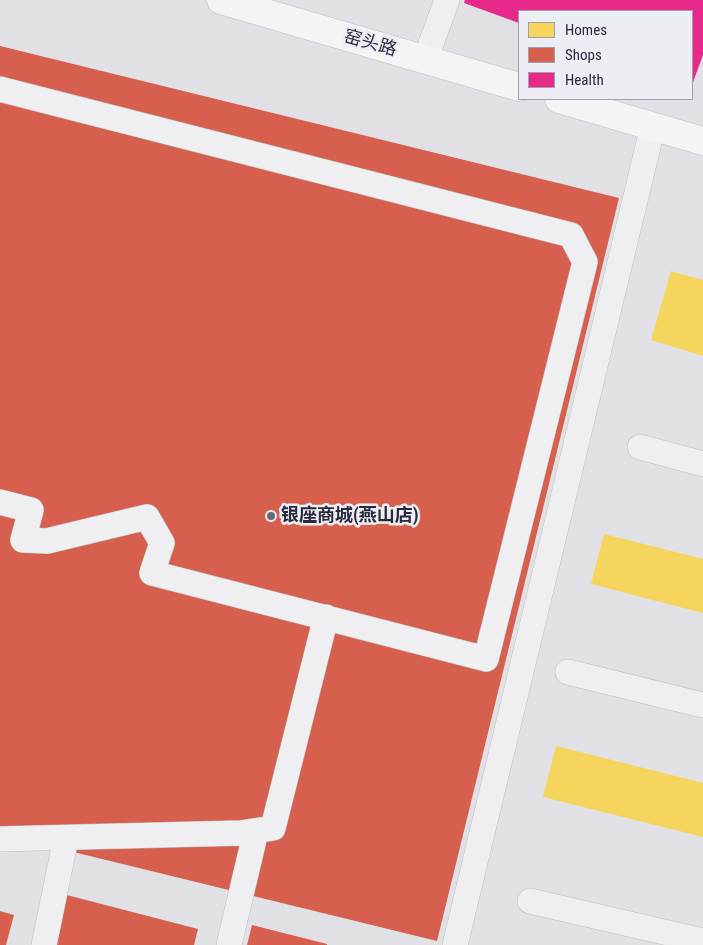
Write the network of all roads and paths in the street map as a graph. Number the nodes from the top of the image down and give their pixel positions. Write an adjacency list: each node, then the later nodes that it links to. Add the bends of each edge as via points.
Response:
1 (221, 0): 3 (main road, 窑头路)
2 (447, 0): 3 (street)
3 (425, 60): 4 (main road, 窑头路)
4 (518, 87)
5 (0, 89): 12 (street, via 571,235 585,262 486,659)
6 (562, 100): 7 (main road)
7 (653, 126): 8 (main road); 22 (street)
8 (703, 141)
9 (640, 447): 10 (street)
10 (703, 464)
11 (0, 502): 12 (street, via 31,510 23,540 47,541 147,517 162,542 152,573)
12 (326, 618): 15 (street, via 273,828)
13 (568, 672): 14 (street)
14 (703, 705)
15 (256, 831): 16 (street); 21 (street)
16 (66, 838): 17 (street); 20 (street)
17 (0, 839)
18 (530, 901): 19 (street)
19 (703, 941)
20 (44, 945)
21 (229, 945)
22 (455, 945)

